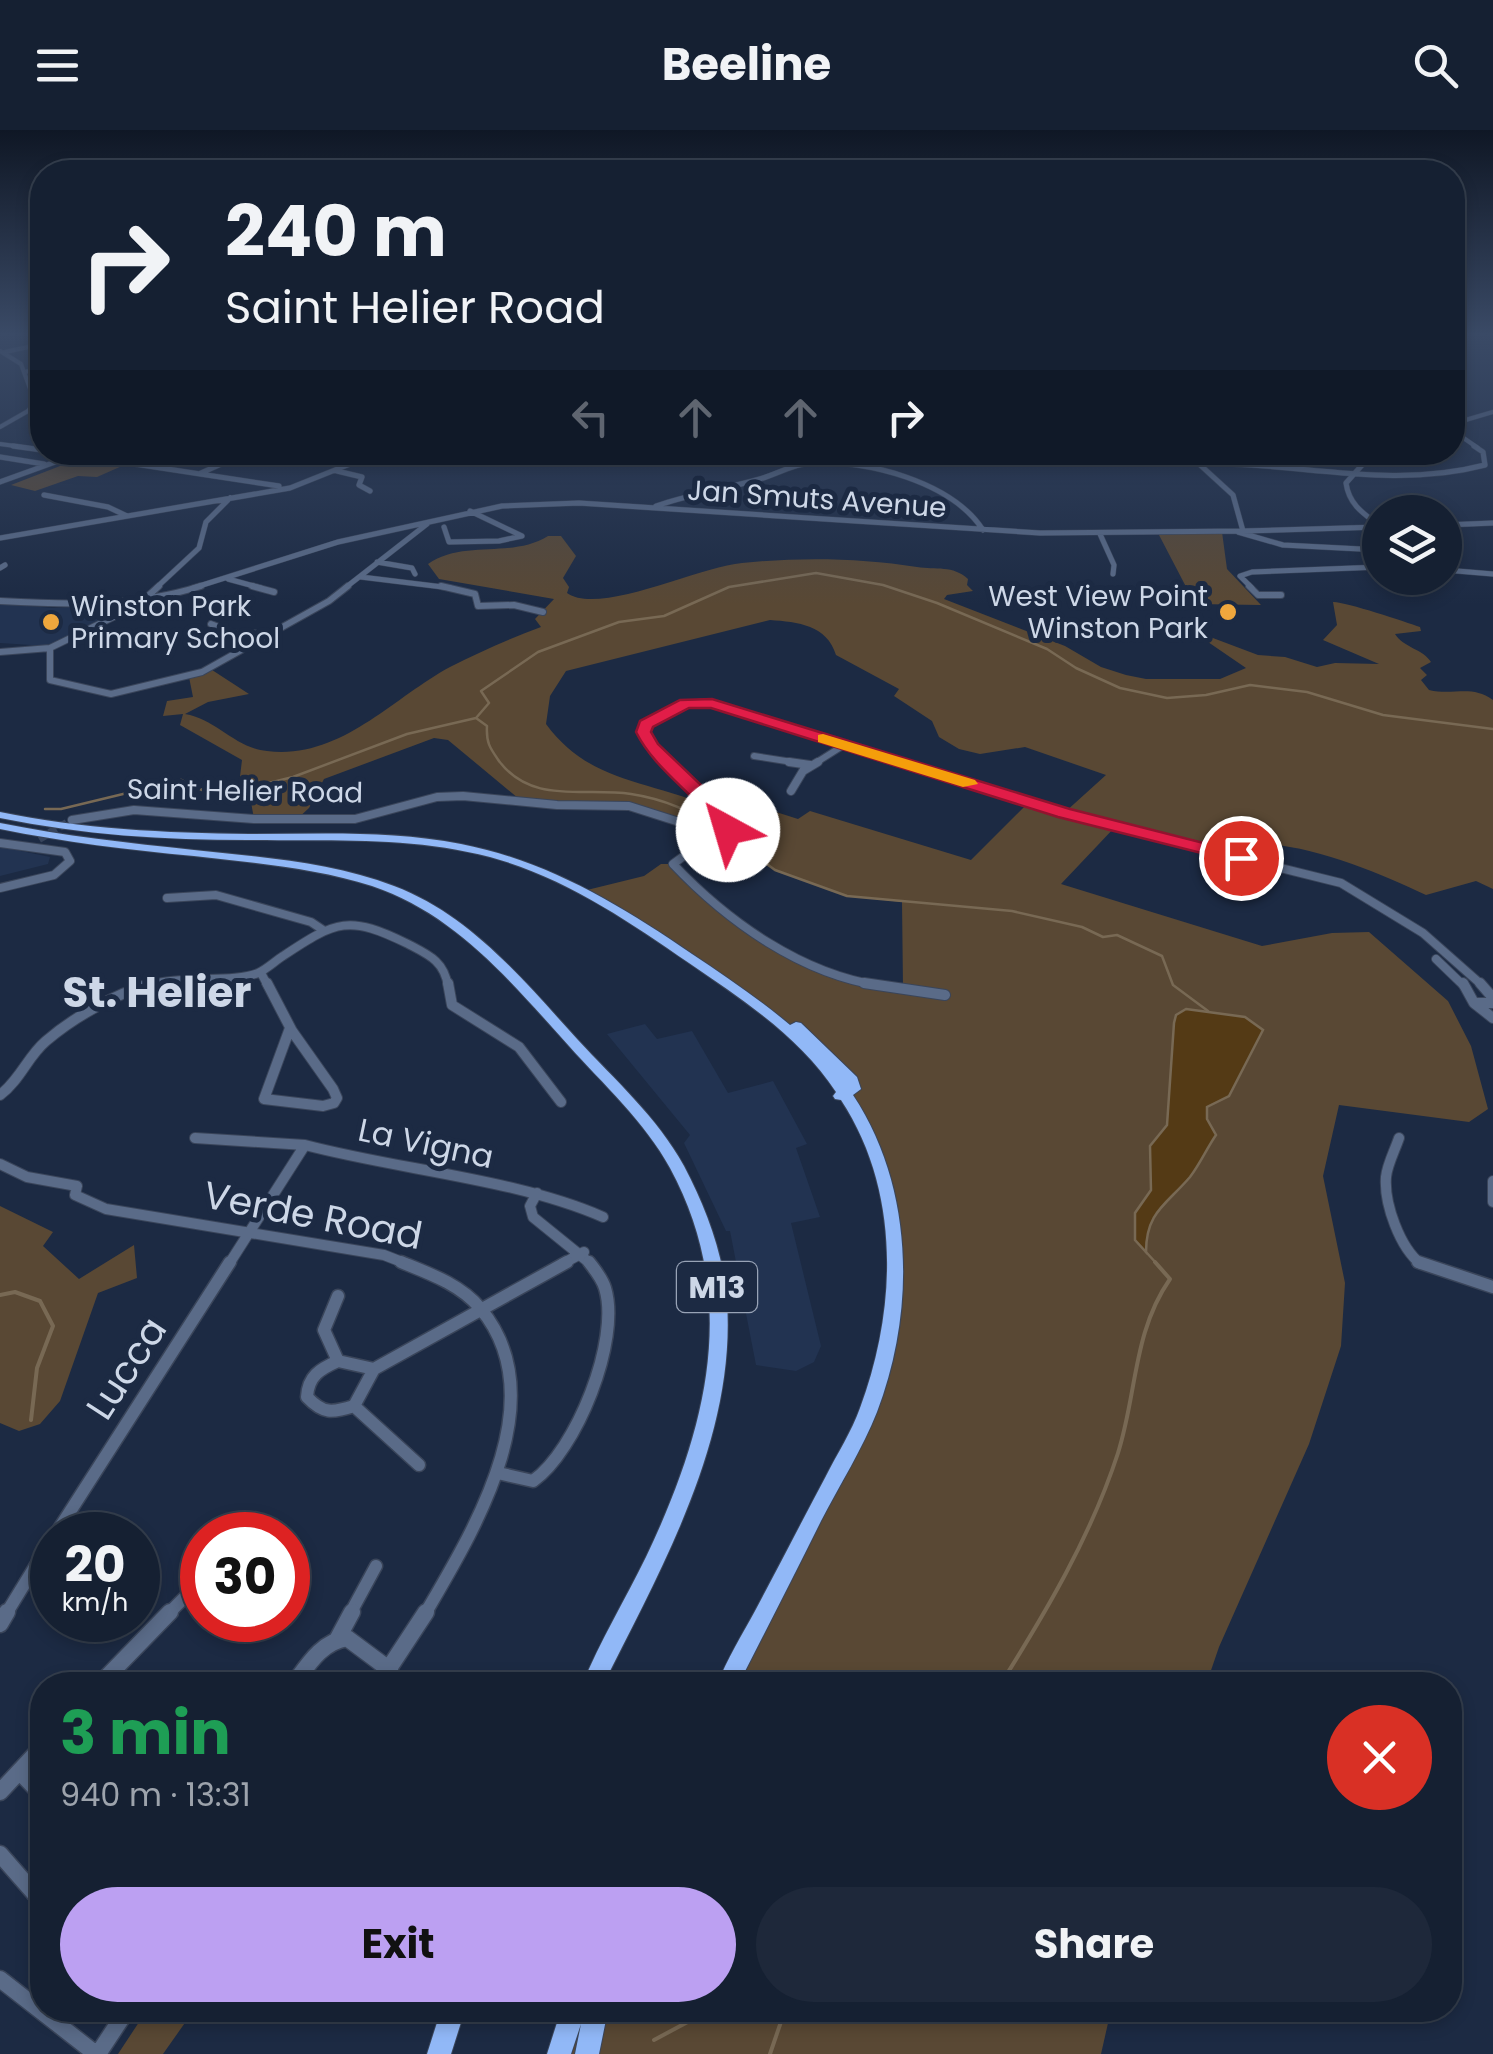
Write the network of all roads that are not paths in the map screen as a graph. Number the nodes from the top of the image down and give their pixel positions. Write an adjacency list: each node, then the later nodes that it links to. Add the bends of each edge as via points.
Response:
1 (1465, 437): 15 (street, via 1483,452)
2 (0, 444): 3 (street)
3 (30, 448)
4 (0, 459): 5 (street)
5 (30, 464)
6 (39, 465): 16 (street)
7 (140, 465): 19 (street)
8 (218, 465): 19 (street)
9 (350, 465): 18 (street)
10 (810, 465): 28 (street)
11 (838, 465): 39 (street, via 915,483 966,507)
12 (1200, 465): 40 (street, via 1236,498)
13 (1275, 465): 20 (street)
14 (1362, 465): 20 (street)
15 (1485, 465): 17 (street); 20 (street, via 1439,476)
16 (46, 466): 21 (street)
17 (1493, 466)
18 (336, 471): 23 (street); 25 (street, via 362,477 359,484)
19 (200, 473): 22 (street)
20 (1350, 477): 29 (street, via 1349,500)
21 (0, 482)
22 (278, 486): 23 (street); 24 (street)
23 (290, 488): 24 (street)
24 (271, 491): 27 (street)
25 (370, 491)
26 (44, 495): 31 (street)
27 (230, 498): 31 (street); 55 (street, via 205,523 199,548)
28 (650, 508): 30 (street, Jan Smuts Avenue, via 568,502); 39 (street, Jan Smuts Avenue)
29 (1362, 511)
30 (472, 512): 32 (street, Jan Smuts Avenue); 37 (street, via 522,536 450,542)
31 (128, 516): 42 (street)
32 (428, 520): 34 (street, Jan Smuts Avenue); 36 (street)
33 (1493, 522): 35 (street)
34 (411, 524): 36 (street); 51 (street, Jan Smuts Avenue)
35 (1462, 524)
36 (421, 527): 44 (street)
37 (444, 527)
38 (1362, 527): 40 (street, Jan Smuts Avenue)
39 (983, 530): 41 (street, Jan Smuts Avenue)
40 (1240, 531): 41 (street, Jan Smuts Avenue); 43 (street, via 1274,544)
41 (1100, 534): 48 (street)
42 (0, 538)
43 (1362, 551)
44 (378, 562): 47 (street, via 412,568); 50 (street)
45 (1362, 567): 53 (street, via 1240,576 1256,594)
46 (1462, 571): 49 (street)
47 (414, 574)
48 (1114, 574)
49 (1493, 574)
50 (360, 577): 56 (street, via 450,588 475,594 478,606); 58 (street)
51 (227, 578): 52 (street); 55 (street, Jan Smuts Avenue)
52 (274, 592)
53 (1281, 595)
54 (0, 601): 55 (street, Jan Smuts Avenue)
55 (139, 602): 59 (street)
56 (542, 612)
57 (211, 624): 58 (street, via 236,634)
58 (272, 632): 59 (street, via 202,672 124,693 51,681)
59 (50, 648): 60 (street)
60 (0, 652)
61 (844, 745): 63 (street); 68 (street, Saint Helier Road, via 705,702 681,705 646,724 651,746 717,810 726,832); 78 (street, Saint Helier Road, via 1092,821 1341,883 1462,963)
62 (754, 756): 63 (street)
63 (811, 766): 64 (street)
64 (791, 791)
65 (0, 815): 112 (highway, via 141,834 460,846 545,871 599,897 773,1009 852,1080 854,1089 843,1095 883,1172 894,1224 897,1266 888,1347 868,1412)
66 (72, 820): 68 (street, Saint Helier Road, via 134,810 364,818 463,796 629,806)
67 (0, 826): 111 (highway, M13, via 343,875 423,903 484,944 668,1152 696,1206 717,1288 716,1384 698,1456 658,1556)
68 (711, 836): 77 (street, via 673,864 709,902 830,977)
69 (39, 839): 71 (street)
70 (0, 843): 71 (street)
71 (26, 846): 72 (street, via 65,852 70,861 45,879)
72 (0, 888)
73 (167, 898): 74 (street, via 216,895)
74 (323, 930): 76 (street); 83 (street, via 365,924 434,956 446,972 452,1005 519,1047)
75 (1436, 959): 79 (street, via 1460,978)
76 (261, 973): 81 (street); 82 (street, via 165,978 126,991 44,1042)
77 (945, 995)
78 (1493, 1000): 79 (street)
79 (1474, 1003): 80 (street)
80 (1493, 1018)
81 (290, 1028): 81 (street, via 329,1082 334,1103 264,1099)
82 (0, 1095)
83 (561, 1102)
84 (195, 1138): 86 (street, La Vigna)
85 (1399, 1138): 94 (street, via 1386,1177 1406,1253 1425,1267)
86 (305, 1145): 89 (street, La Vigna); 92 (street)
87 (0, 1164): 92 (street, Verde Road, via 27,1177 77,1186 79,1198 106,1209)
88 (1493, 1181): 90 (street)
89 (537, 1194): 91 (street, La Vigna); 93 (street, via 533,1217)
90 (1493, 1202)
91 (604, 1217)
92 (249, 1235): 96 (street, Verde Road, via 384,1254 458,1286); 102 (street, Lucca)
93 (584, 1252): 96 (street); 101 (street, via 608,1296 602,1366 551,1472 534,1481)
94 (1493, 1288)
95 (338, 1296): 97 (street, via 324,1330)
96 (482, 1309): 98 (street); 101 (street, Verde Road, via 502,1338 513,1380)
97 (338, 1361): 98 (street); 99 (street, via 314,1374 307,1397 324,1412)
98 (374, 1369): 99 (street)
99 (354, 1406): 100 (street)
100 (419, 1465)
101 (498, 1472): 108 (street, Verde Road, via 418,1630)
102 (70, 1512)
103 (376, 1566): 107 (street)
104 (30, 1576): 106 (street, Lucca)
105 (180, 1602): 109 (street)
106 (0, 1624)
107 (338, 1638): 108 (street); 110 (street)
108 (390, 1670)
109 (113, 1672)
110 (303, 1672)
111 (599, 1672)
112 (734, 1672)
113 (30, 1761): 114 (street)
114 (20, 1772): 115 (street); 116 (street)
115 (30, 1782)
116 (0, 1792)
117 (0, 1854): 118 (street)
118 (30, 1888)
119 (0, 1979): 120 (street)
120 (30, 2002)
121 (56, 2022): 126 (street)
122 (119, 2022): 126 (street)
123 (449, 2022): 127 (highway)
124 (569, 2022): 128 (highway)
125 (594, 2022): 129 (highway)
126 (97, 2054)
127 (439, 2054)
128 (559, 2054)
129 (587, 2054)

